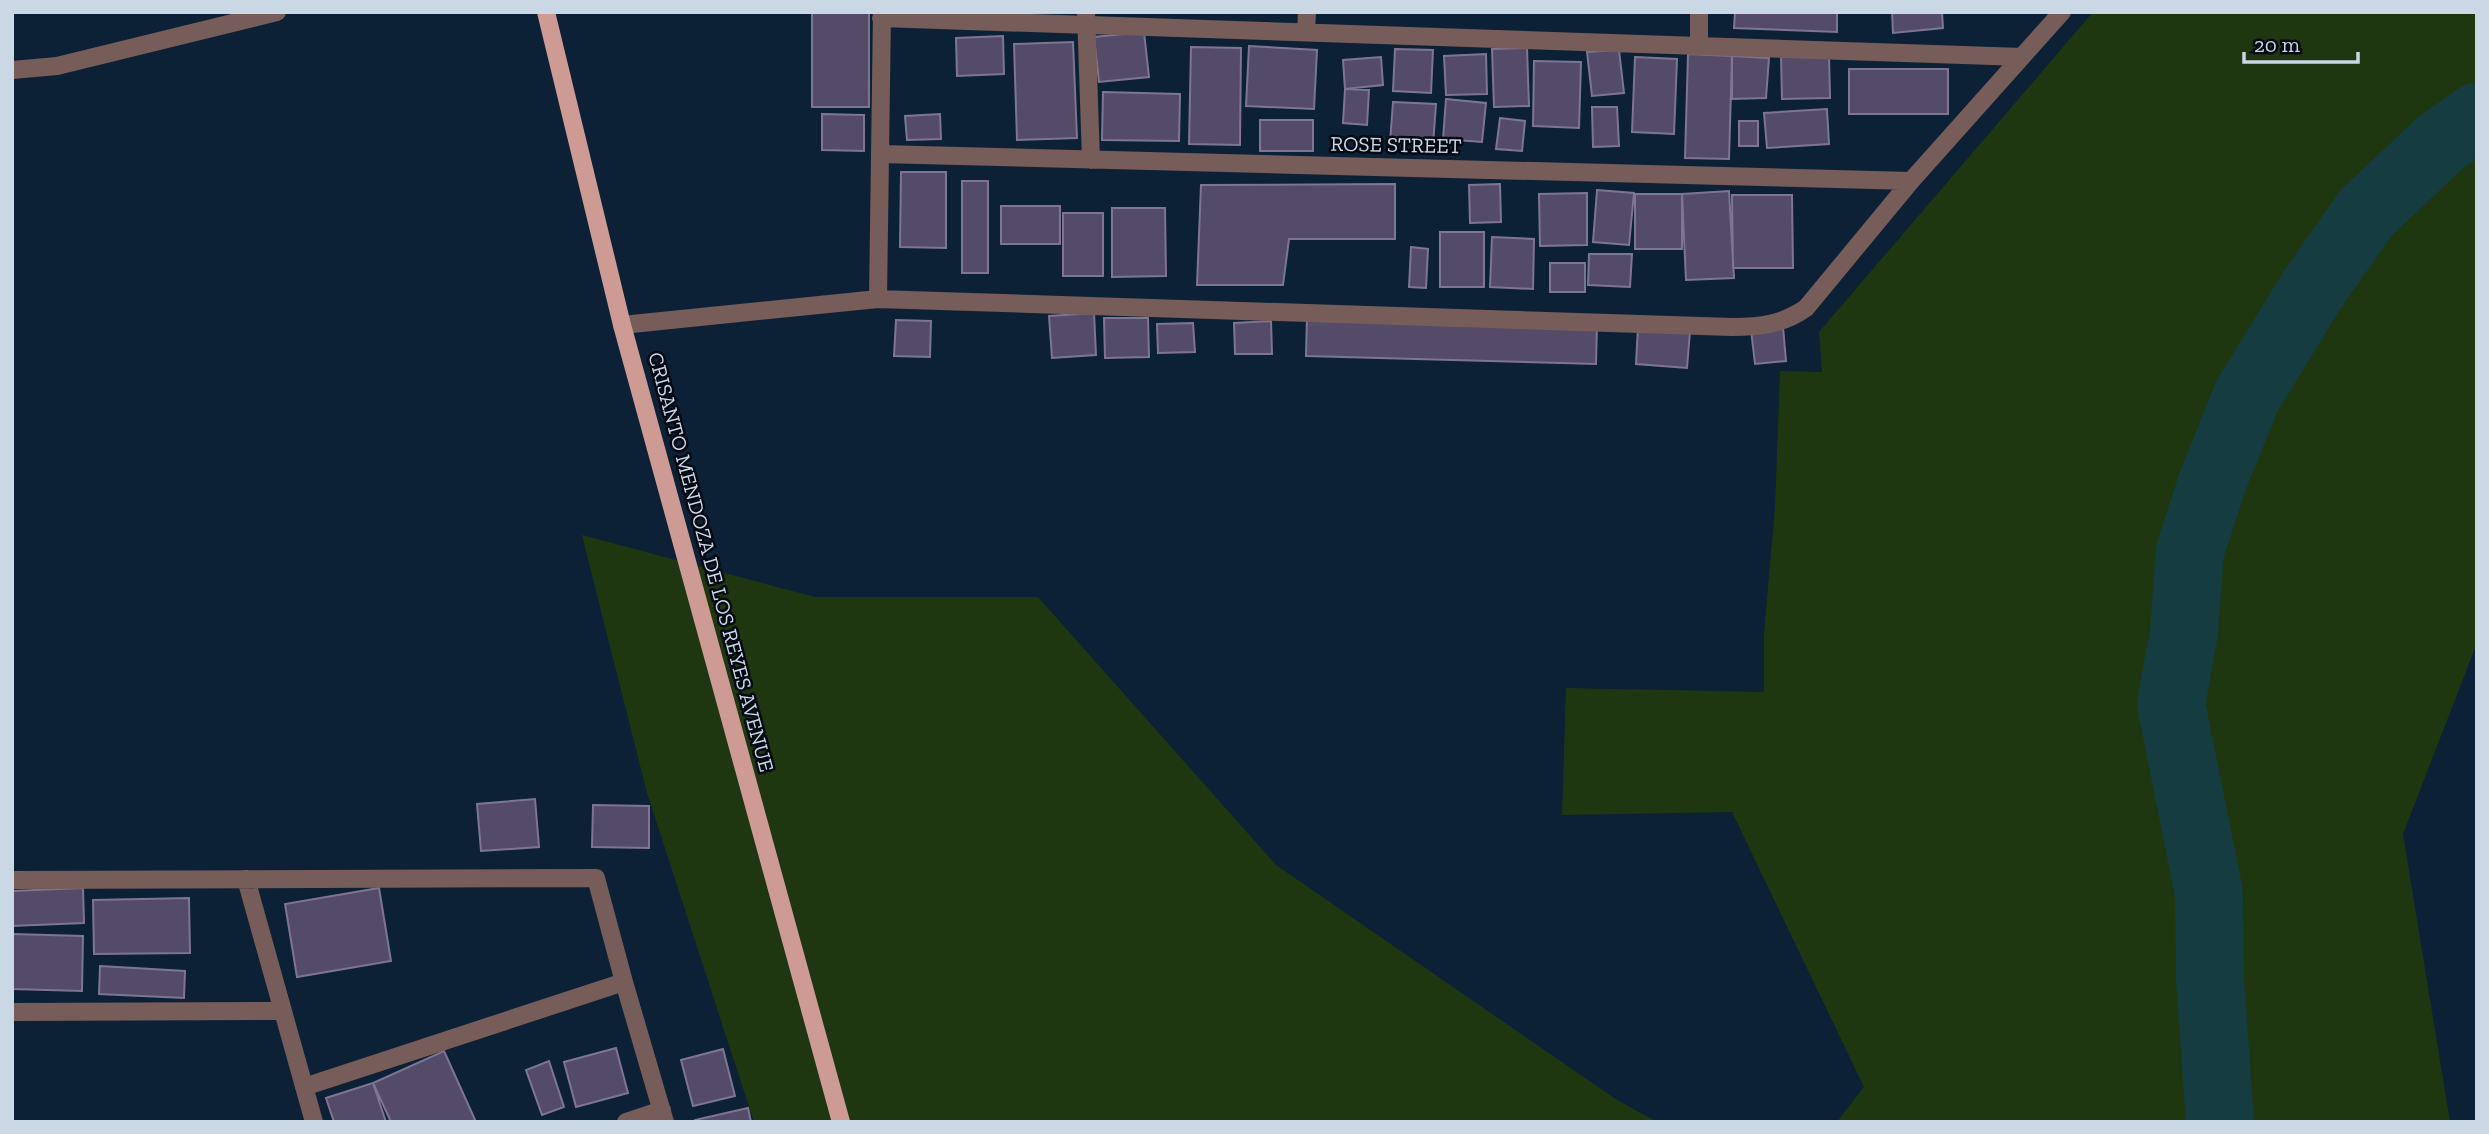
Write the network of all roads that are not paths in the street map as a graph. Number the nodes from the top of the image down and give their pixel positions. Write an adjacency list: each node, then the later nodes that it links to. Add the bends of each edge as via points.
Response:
1 (277, 12): 11 (street, via 57,66)
2 (545, 12): 16 (main road, CRISANTO MENDOZA DE LOS REYES AVENUE)
3 (1307, 12): 8 (street)
4 (1699, 12): 9 (street)
5 (2062, 12): 10 (street)
6 (882, 15): 7 (street); 12 (street)
7 (1086, 18): 8 (street); 13 (street)
8 (1306, 32): 9 (street)
9 (1699, 46): 10 (street)
10 (2022, 57): 14 (street)
11 (12, 70)
12 (880, 154): 13 (street, ROSE STREET); 15 (street)
13 (1091, 160): 14 (street, ROSE STREET)
14 (1911, 181): 15 (street, via 1806,307 1792,318 1764,326)
15 (878, 299): 16 (street)
16 (622, 325): 26 (main road, CRISANTO MENDOZA DE LOS REYES AVENUE)
17 (246, 879): 18 (street); 19 (street, via 596,878); 21 (street)
18 (12, 880)
19 (624, 982): 22 (street); 23 (street)
20 (12, 1012): 21 (street)
21 (282, 1012): 22 (street)
22 (304, 1087): 24 (street)
23 (664, 1116): 25 (street)
24 (314, 1122)
25 (626, 1122)
26 (841, 1122)

